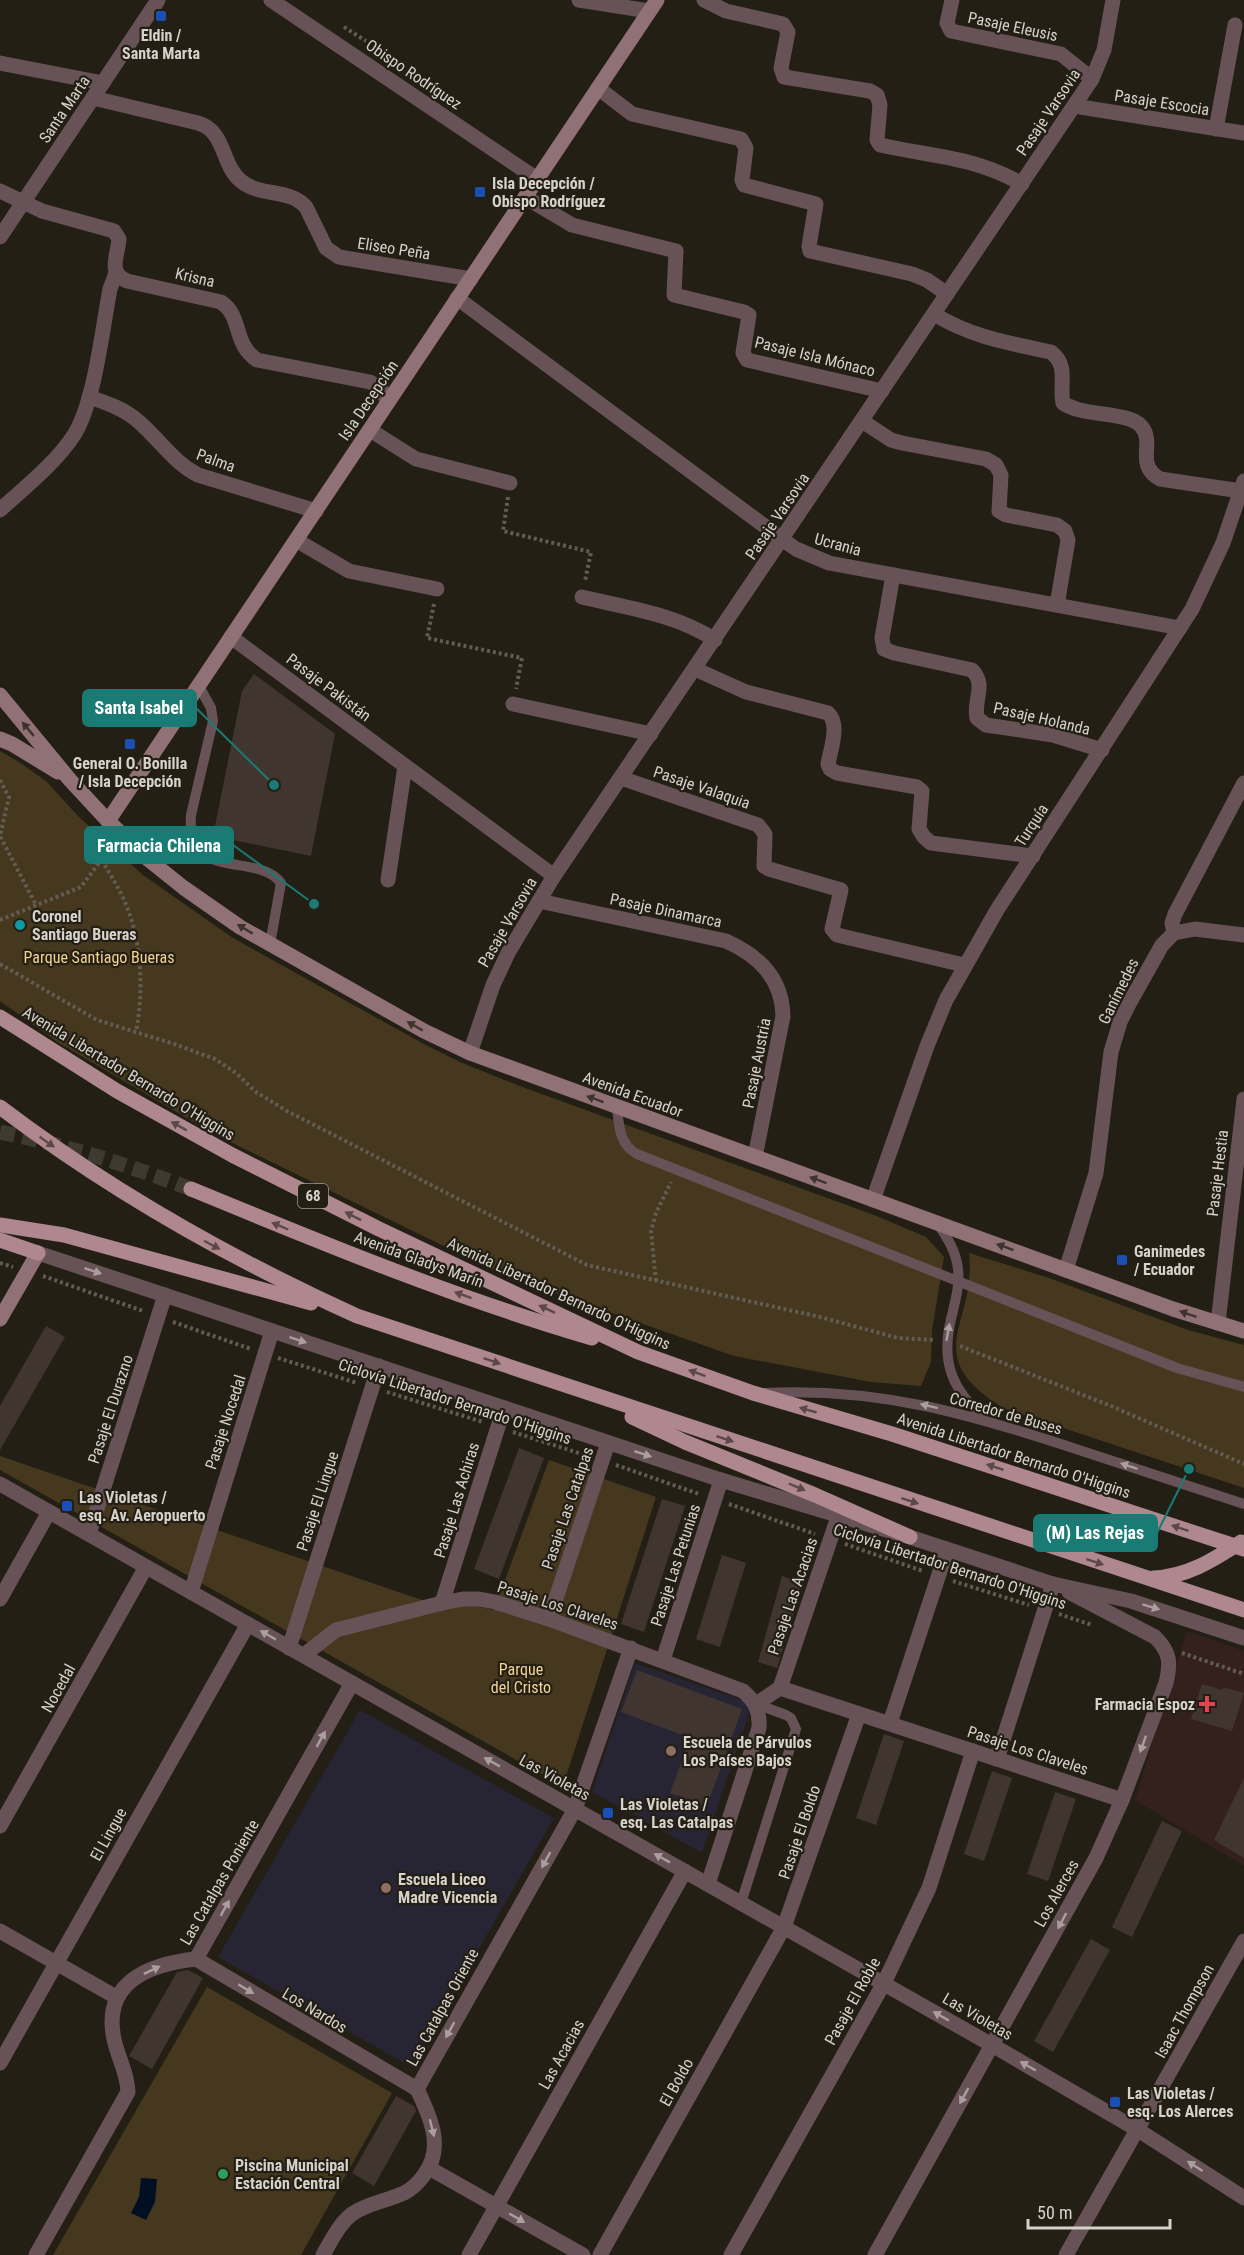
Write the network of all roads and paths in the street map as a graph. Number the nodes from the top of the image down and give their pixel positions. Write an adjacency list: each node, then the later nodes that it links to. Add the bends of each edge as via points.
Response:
1 (158, 0): 11 (street, Santa Marta)
2 (271, 0): 17 (street, Obispo Rodríguez)
3 (579, 0): 7 (street)
4 (704, 0): 18 (street, via 726,11 783,24 788,32 781,68 784,77 877,95 880,145 967,160)
5 (952, 0): 10 (street, Pasaje Eleusis, via 947,23 951,31 1061,54)
6 (1113, 0): 10 (street, Pasaje Varsovia, via 1104,50)
7 (653, 5): 12 (main road, Isla Decepción)
8 (1235, 25): 15 (street)
9 (0, 63): 11 (street)
10 (1092, 79): 14 (street, Pasaje Varsovia)
11 (103, 83): 13 (street, Santa Marta)
12 (598, 88): 17 (main road, Isla Decepción); 25 (street, via 632,114 741,139 746,148 744,185 816,204 810,252 912,274)
13 (93, 98): 21 (street, Santa Marta); 24 (street, Eliseo Peña, via 210,128 241,181 301,202 326,248 339,257)
14 (1074, 106): 15 (street, Pasaje Escocia); 18 (street, Pasaje Varsovia)
15 (1216, 129): 16 (street, Pasaje Escocia)
16 (1244, 133)
17 (537, 179): 20 (main road, Isla Decepción)
18 (1022, 184): 25 (street, Pasaje Varsovia)
19 (0, 191): 21 (street)
20 (525, 197): 24 (main road, Isla Decepción); 28 (street, Pasaje Isla Mónaco, via 572,225 676,250 674,295 749,315 743,353 747,360)
21 (24, 202): 22 (street, Santa Marta); 23 (street, via 42,211 114,231 119,239)
22 (0, 237)
23 (116, 273): 29 (street); 30 (street, Krisna, via 128,280 221,302 231,311 245,350 257,360 370,382 381,389)
24 (471, 279): 26 (main road, Isla Decepción)
25 (947, 294): 27 (street, Pasaje Varsovia)
26 (457, 298): 30 (main road, Isla Decepción); 37 (street, Ucrania)
27 (934, 314): 28 (street, Pasaje Varsovia); 34 (street, via 974,335 1051,352 1060,359 1063,403 1072,409 1133,420 1143,428 1146,437 1146,465 1160,479)
28 (882, 391): 31 (street, Pasaje Varsovia)
29 (89, 397): 35 (street, via 67,445); 36 (street, Palma, via 133,416 188,470)
30 (388, 402): 32 (main road, Isla Decepción)
31 (862, 421): 37 (street, Pasaje Varsovia); 42 (street, via 891,440 986,459 996,465 1000,475 999,511 1057,525 1065,531 1068,540)
32 (370, 430): 33 (street, via 416,459); 36 (main road, Isla Decepción)
33 (510, 483): 41 (path, via 503,531 591,552)
34 (1243, 486): 43 (street, Turquía, via 1214,564)
35 (0, 510)
36 (316, 511): 38 (main road, Isla Decepción)
37 (782, 539): 39 (street, Ucrania, via 829,563); 45 (street, Pasaje Varsovia)
38 (296, 540): 40 (street, via 349,572); 44 (main road, Isla Decepción)
39 (893, 575): 42 (street, Ucrania); 52 (street, Pasaje Holanda, via 882,638 884,649 972,670 981,685 977,718 986,725 1053,735)
40 (437, 589): 49 (path, via 427,638 522,658)
41 (582, 597): 45 (street, via 672,618)
42 (1057, 605): 43 (street, Ucrania)
43 (1180, 628): 52 (street, Turquía)
44 (231, 637): 47 (main road, Isla Decepción); 53 (street, Pasaje Pakistán)
45 (715, 640): 46 (street, Pasaje Varsovia)
46 (695, 669): 50 (street, Pasaje Varsovia); 60 (street, via 746,693 828,713 834,724 830,769 917,787 923,797 919,829 931,843)
47 (199, 686): 58 (main road, Isla Decepción); 69 (lane, via 213,721 190,829 202,852 215,861 277,876 281,882)
48 (0, 695): 56 (main road, Avenida Ecuador, one-way to 48)
49 (513, 704): 50 (street)
50 (651, 734): 54 (street, Pasaje Varsovia)
51 (0, 739): 56 (main road, Avenida Ecuador)
52 (1102, 750): 60 (street, Turquía)
53 (405, 766): 62 (street, Pasaje Pakistán); 63 (street)
54 (621, 778): 62 (street, Pasaje Varsovia); 71 (street, Pasaje Valaquia, via 758,825 765,834 764,866 841,890 832,928 837,935)
55 (0, 780): 65 (path, via 9,798 0,836)
56 (70, 780): 58 (main road, Avenida Ecuador)
57 (1244, 783): 67 (street, Ganímedes, via 1175,914)
58 (108, 821): 59 (main road, Avenida Ecuador)
59 (122, 834): 61 (path); 69 (main road, Avenida Ecuador, one-way to 59, via 184,888)
60 (1033, 855): 71 (street, Turquía)
61 (102, 860): 65 (path, via 81,887); 74 (path, via 124,900 134,929 141,1006)
62 (554, 876): 64 (street, Pasaje Varsovia)
63 (388, 880)
64 (539, 901): 72 (street, Pasaje Dinamarca, via 726,941 751,955); 75 (street, Pasaje Varsovia, via 493,985)
65 (36, 906): 66 (path)
66 (0, 920)
67 (1174, 933): 68 (street, via 1195,929); 88 (street, Ganímedes, via 1162,945 1115,1036 1096,1173)
68 (1244, 935)
69 (270, 944): 75 (main road, Avenida Ecuador, one-way to 69)
70 (0, 964): 74 (path, via 97,1020)
71 (964, 965): 82 (street, Turquía, via 927,1046)
72 (773, 977): 79 (street, Pasaje Austria, via 781,996 783,1016)
73 (0, 1017): 100 (main road, Avenida Libertador Bernardo O'Higgins / 68, one-way to 73, via 232,1155 117,1091)
74 (136, 1032): 90 (path, via 215,1059 287,1111 587,1265)
75 (470, 1053): 78 (main road, Avenida Ecuador, one-way to 75)
76 (1244, 1099): 96 (street, Pasaje Hestia)
77 (0, 1107): 93 (main road, one-way to 93, via 88,1171 190,1233)
78 (617, 1107): 79 (main road, Avenida Ecuador); 80 (lane, via 622,1140 630,1150)
79 (755, 1157): 82 (main road, Avenida Ecuador, one-way to 79)
80 (676, 1170): 90 (path, via 651,1231); 91 (lane)
81 (191, 1189): 100 (main road, Avenida Gladys Marín, one-way to 81, via 408,1275)
82 (873, 1200): 83 (main road, Avenida Ecuador)
83 (937, 1222): 88 (main road, Avenida Ecuador, one-way to 83); 91 (lane, via 953,1249)
84 (0, 1225): 93 (main road, via 64,1235)
85 (0, 1240): 86 (main road)
86 (38, 1253): 89 (main road); 92 (street, one-way to 92)
87 (0, 1263): 89 (path, Ciclovía Libertador Bernardo O'Higgins)
88 (1066, 1270): 96 (main road, Avenida Ecuador, one-way to 88)
89 (27, 1271): 94 (path, Ciclovía Libertador Bernardo O'Higgins); 95 (main road)
90 (656, 1281): 99 (path, via 898,1338)
91 (958, 1281): 99 (lane, one-way to 91); 104 (lane, via 1177,1368)
92 (165, 1295): 94 (street, Pasaje El Durazno); 97 (street)
93 (357, 1316): 106 (main road, one-way to 106)
94 (159, 1317): 101 (path, Ciclovía Libertador Bernardo O'Higgins); 119 (street, Pasaje El Durazno)
95 (0, 1319)
96 (1218, 1323): 98 (main road, Avenida Ecuador)
97 (273, 1331): 101 (street, Pasaje Nocedal); 102 (street, one-way to 102)
98 (1244, 1331)
99 (947, 1341): 108 (lane, via 952,1377 965,1399); 112 (path)
100 (638, 1352): 105 (main road, Avenida Libertador Bernardo O'Higgins, one-way to 100)
101 (266, 1354): 103 (path, Ciclovía Libertador Bernardo O'Higgins); 128 (street, Pasaje Nocedal)
102 (379, 1366): 103 (street, Pasaje El Lingue); 107 (street)
103 (372, 1387): 109 (path, Ciclovía Libertador Bernardo O'Higgins); 137 (street, Pasaje El Lingue)
104 (1244, 1387)
105 (753, 1393): 108 (lane, Corredor de Buses, one-way to 105, via 871,1396); 122 (main road, Avenida Libertador Bernardo O'Higgins, one-way to 105)
106 (590, 1394): 120 (main road, one-way to 120, via 685,1442); 126 (main road, one-way to 126)
107 (504, 1408): 109 (street, Pasaje Las Achiras); 110 (street)
108 (985, 1420): 116 (lane, Corredor de Buses, one-way to 108)
109 (498, 1427): 111 (path, Ciclovía Libertador Bernardo O'Higgins); 130 (street, Pasaje Las Achiras)
110 (608, 1443): 111 (street, Pasaje Las Catalpas); 113 (street, one-way to 113)
111 (603, 1461): 115 (path, Ciclovía Libertador Bernardo O'Higgins); 133 (street, Pasaje Las Catalpas)
112 (1244, 1464)
113 (720, 1480): 115 (street, Pasaje Las Petunias); 118 (street)
114 (0, 1484): 117 (street, Las Violetas)
115 (715, 1499): 121 (path, Ciclovía Libertador Bernardo O'Higgins); 141 (street, Pasaje Las Petunias)
116 (1244, 1504)
117 (49, 1512): 119 (street, Las Violetas); 129 (street)
118 (838, 1516): 120 (street); 121 (street, Pasaje Las Acacias)
119 (89, 1534): 124 (street, Las Violetas)
120 (910, 1538): 123 (street)
121 (830, 1539): 125 (path, Ciclovía Libertador Bernardo O'Higgins); 144 (street, Pasaje Las Acacias)
122 (1241, 1545): 126 (main road, via 1193,1570)
123 (947, 1550): 125 (street); 127 (street)
124 (146, 1567): 128 (street, Las Violetas); 152 (street, Nocedal)
125 (939, 1576): 131 (path, Ciclovía Libertador Bernardo O'Higgins); 147 (street)
126 (1144, 1579): 132 (main road)
127 (1053, 1584): 131 (street); 136 (street, one-way to 136, via 1131,1601); 139 (street, via 1146,1631)
128 (191, 1592): 134 (street, Las Violetas)
129 (0, 1599)
130 (442, 1603): 133 (street, Pasaje Los Claveles, via 479,1599); 140 (street, Pasaje Los Claveles, via 336,1630)
131 (1045, 1610): 135 (path, Ciclovía Libertador Bernardo O'Higgins); 149 (street)
132 (1244, 1610)
133 (549, 1619): 138 (street, Pasaje Los Claveles)
134 (248, 1624): 137 (street, Las Violetas, one-way to 134); 160 (street, El Lingue)
135 (1100, 1627)
136 (1244, 1638)
137 (290, 1648): 140 (street, Las Violetas)
138 (631, 1648): 141 (street, Pasaje Los Claveles); 151 (street)
139 (1166, 1648): 142 (path); 150 (street, Los Alerces, one-way to 150, via 1166,1683)
140 (304, 1655): 143 (street, Las Violetas)
141 (663, 1660): 145 (street, Pasaje Los Claveles, via 734,1686)
142 (1244, 1674)
143 (352, 1683): 151 (street, Las Violetas, one-way to 143); 159 (street, Las Catalpas Poniente, one-way to 143)
144 (780, 1688): 145 (street); 146 (street, Pasaje Los Claveles)
145 (756, 1704): 154 (street, via 759,1728); 155 (lane, via 791,1718 796,1736)
146 (860, 1714): 147 (street, Pasaje Los Claveles); 156 (street, Pasaje El Boldo)
147 (890, 1724): 148 (street, Pasaje Los Claveles)
148 (973, 1751): 149 (street, Pasaje Los Claveles); 161 (street, Pasaje El Roble, via 929,1888)
149 (997, 1759): 150 (street, Pasaje Los Claveles)
150 (1122, 1800): 163 (street, Los Alerces, one-way to 163, via 1096,1858)
151 (575, 1809): 153 (street, Las Violetas, one-way to 151); 165 (street, Las Catalpas Oriente, one-way to 165)
152 (0, 1826)
153 (685, 1871): 154 (street, Las Violetas); 169 (street, Las Acacias)
154 (708, 1884): 155 (street, Las Violetas)
155 (741, 1903): 156 (street, Las Violetas)
156 (784, 1927): 161 (street, Las Violetas); 174 (street, El Boldo)
157 (0, 1931): 160 (street)
158 (1244, 1943): 166 (street, Isaac Thompson)
159 (196, 1959): 162 (street, Las Catalpas Poniente, one-way to 159, via 126,1983 166,1963); 165 (street, Los Nardos, one-way to 165)
160 (56, 1963): 162 (street); 164 (street, El Lingue)
161 (884, 1983): 163 (street, Las Violetas, one-way to 161); 175 (street, Pasaje El Roble)
162 (116, 1997): 170 (street, via 111,2018 114,2041 128,2076 128,2092)
163 (992, 2045): 166 (street, Las Violetas, one-way to 163); 176 (street, Los Alerces, one-way to 176)
164 (0, 2063)
165 (417, 2089): 167 (street, Las Catalpas Oriente, one-way to 167, via 433,2127 435,2150)
166 (1138, 2130): 168 (street, Las Violetas, one-way to 166); 177 (street, Isaac Thompson)
167 (429, 2168): 169 (street); 171 (street, via 405,2193 352,2214)
168 (1244, 2198)
169 (496, 2206): 172 (street, Las Acacias); 173 (street, one-way to 173)
170 (36, 2255)
171 (323, 2255)
172 (469, 2255)
173 (583, 2255)
174 (600, 2255)
175 (731, 2255)
176 (875, 2255)
177 (1066, 2255)

